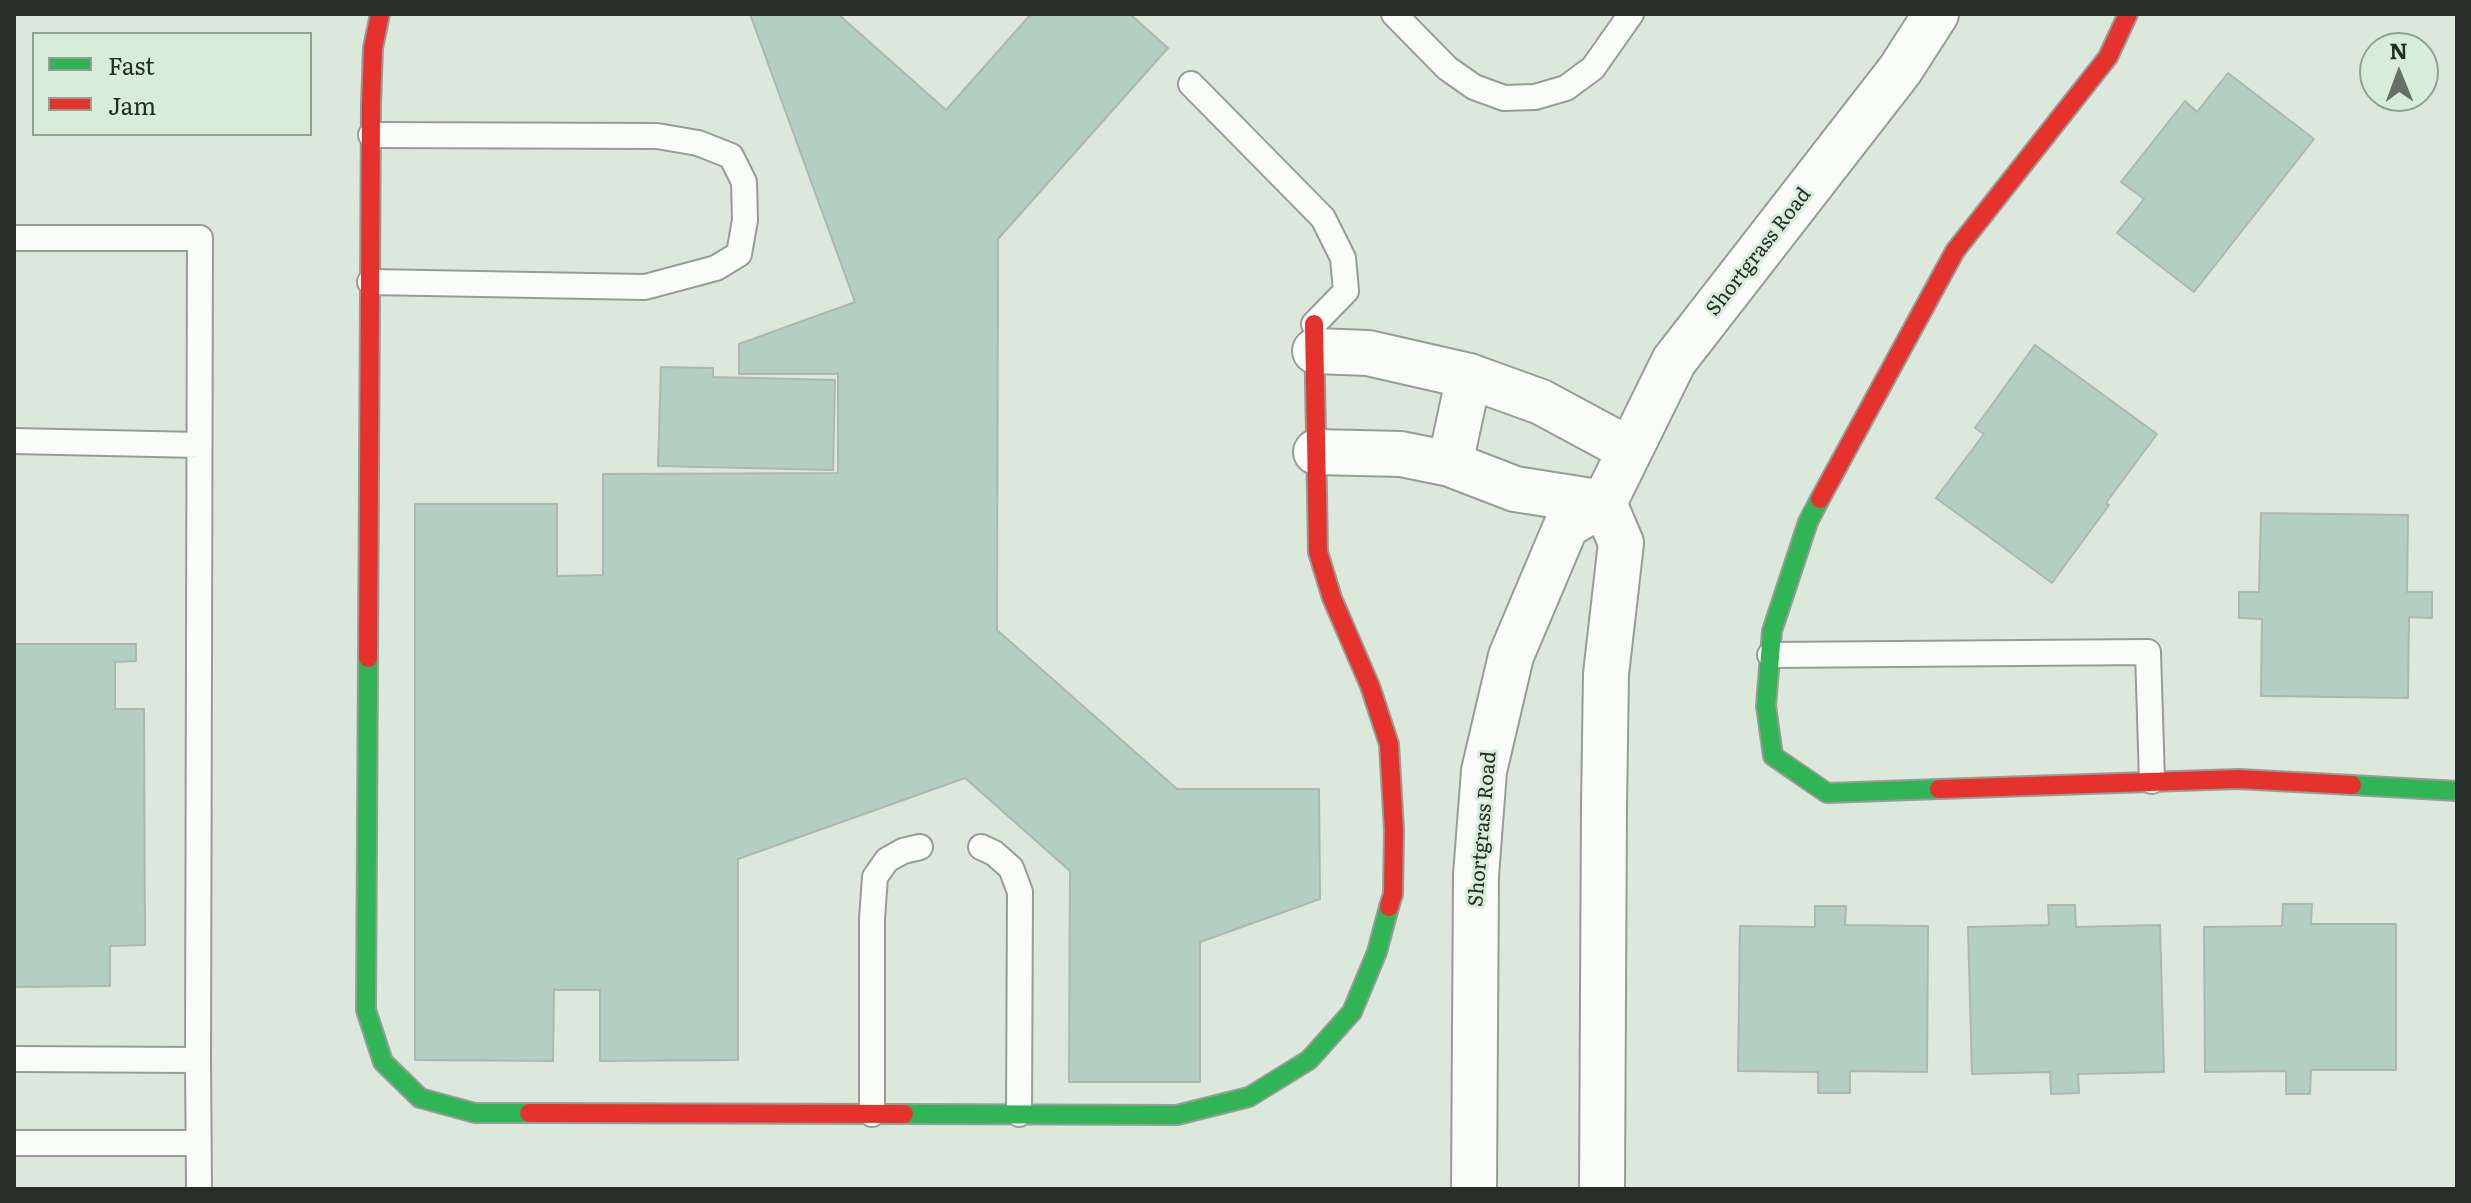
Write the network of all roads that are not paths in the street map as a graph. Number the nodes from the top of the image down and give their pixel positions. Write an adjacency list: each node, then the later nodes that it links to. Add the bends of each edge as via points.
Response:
1 (380, 14): 7 (street, via 373,48)
2 (1394, 14): 3 (lane, via 1447,68 1474,87 1504,98 1566,88 1593,68)
3 (1631, 14)
4 (1936, 14): 14 (street, Shortgrass Road, via 1900,70 1674,361)
5 (2128, 14): 18 (street, via 2108,57 1955,251 1808,522 1772,631)
6 (1191, 84): 10 (lane, via 1323,218 1343,258 1346,291)
7 (371, 135): 9 (street); 9 (lane, via 657,136 698,143 731,156 744,182 745,220 739,254 716,268 645,287)
8 (14, 238): 13 (lane, via 200,238)
9 (370, 282): 25 (street, via 366,1010 383,1062 420,1098 475,1113)
10 (1314, 338): 11 (street); 15 (street)
11 (1469, 376): 14 (street, via 1541,402); 16 (street)
12 (14, 441): 13 (lane)
13 (199, 445): 24 (lane)
14 (1630, 450): 17 (street, Shortgrass Road)
15 (1316, 452): 16 (street, via 1401,454); 26 (street, via 1318,552 1389,744 1393,894 1352,1012 1309,1060 1249,1097 1177,1115)
16 (1450, 464): 17 (street, via 1515,489)
17 (1604, 503): 30 (street, Shortgrass Road, via 1566,526 1511,656 1484,771 1476,875); 31 (street, via 1621,543 1606,674)
18 (1770, 655): 19 (street, via 1766,706 1773,756 1827,793); 19 (lane, via 2148,652)
19 (2152, 781): 20 (street, via 2238,779)
20 (2457, 791)
21 (920, 847): 25 (lane, via 887,860 875,877)
22 (981, 847): 26 (lane, via 1011,868 1020,892)
23 (14, 1059): 24 (lane)
24 (198, 1060): 28 (lane)
25 (872, 1114): 26 (street)
26 (1019, 1114)
27 (14, 1143): 28 (lane)
28 (198, 1143): 29 (lane)
29 (199, 1189)
30 (1474, 1189)
31 (1602, 1189)

